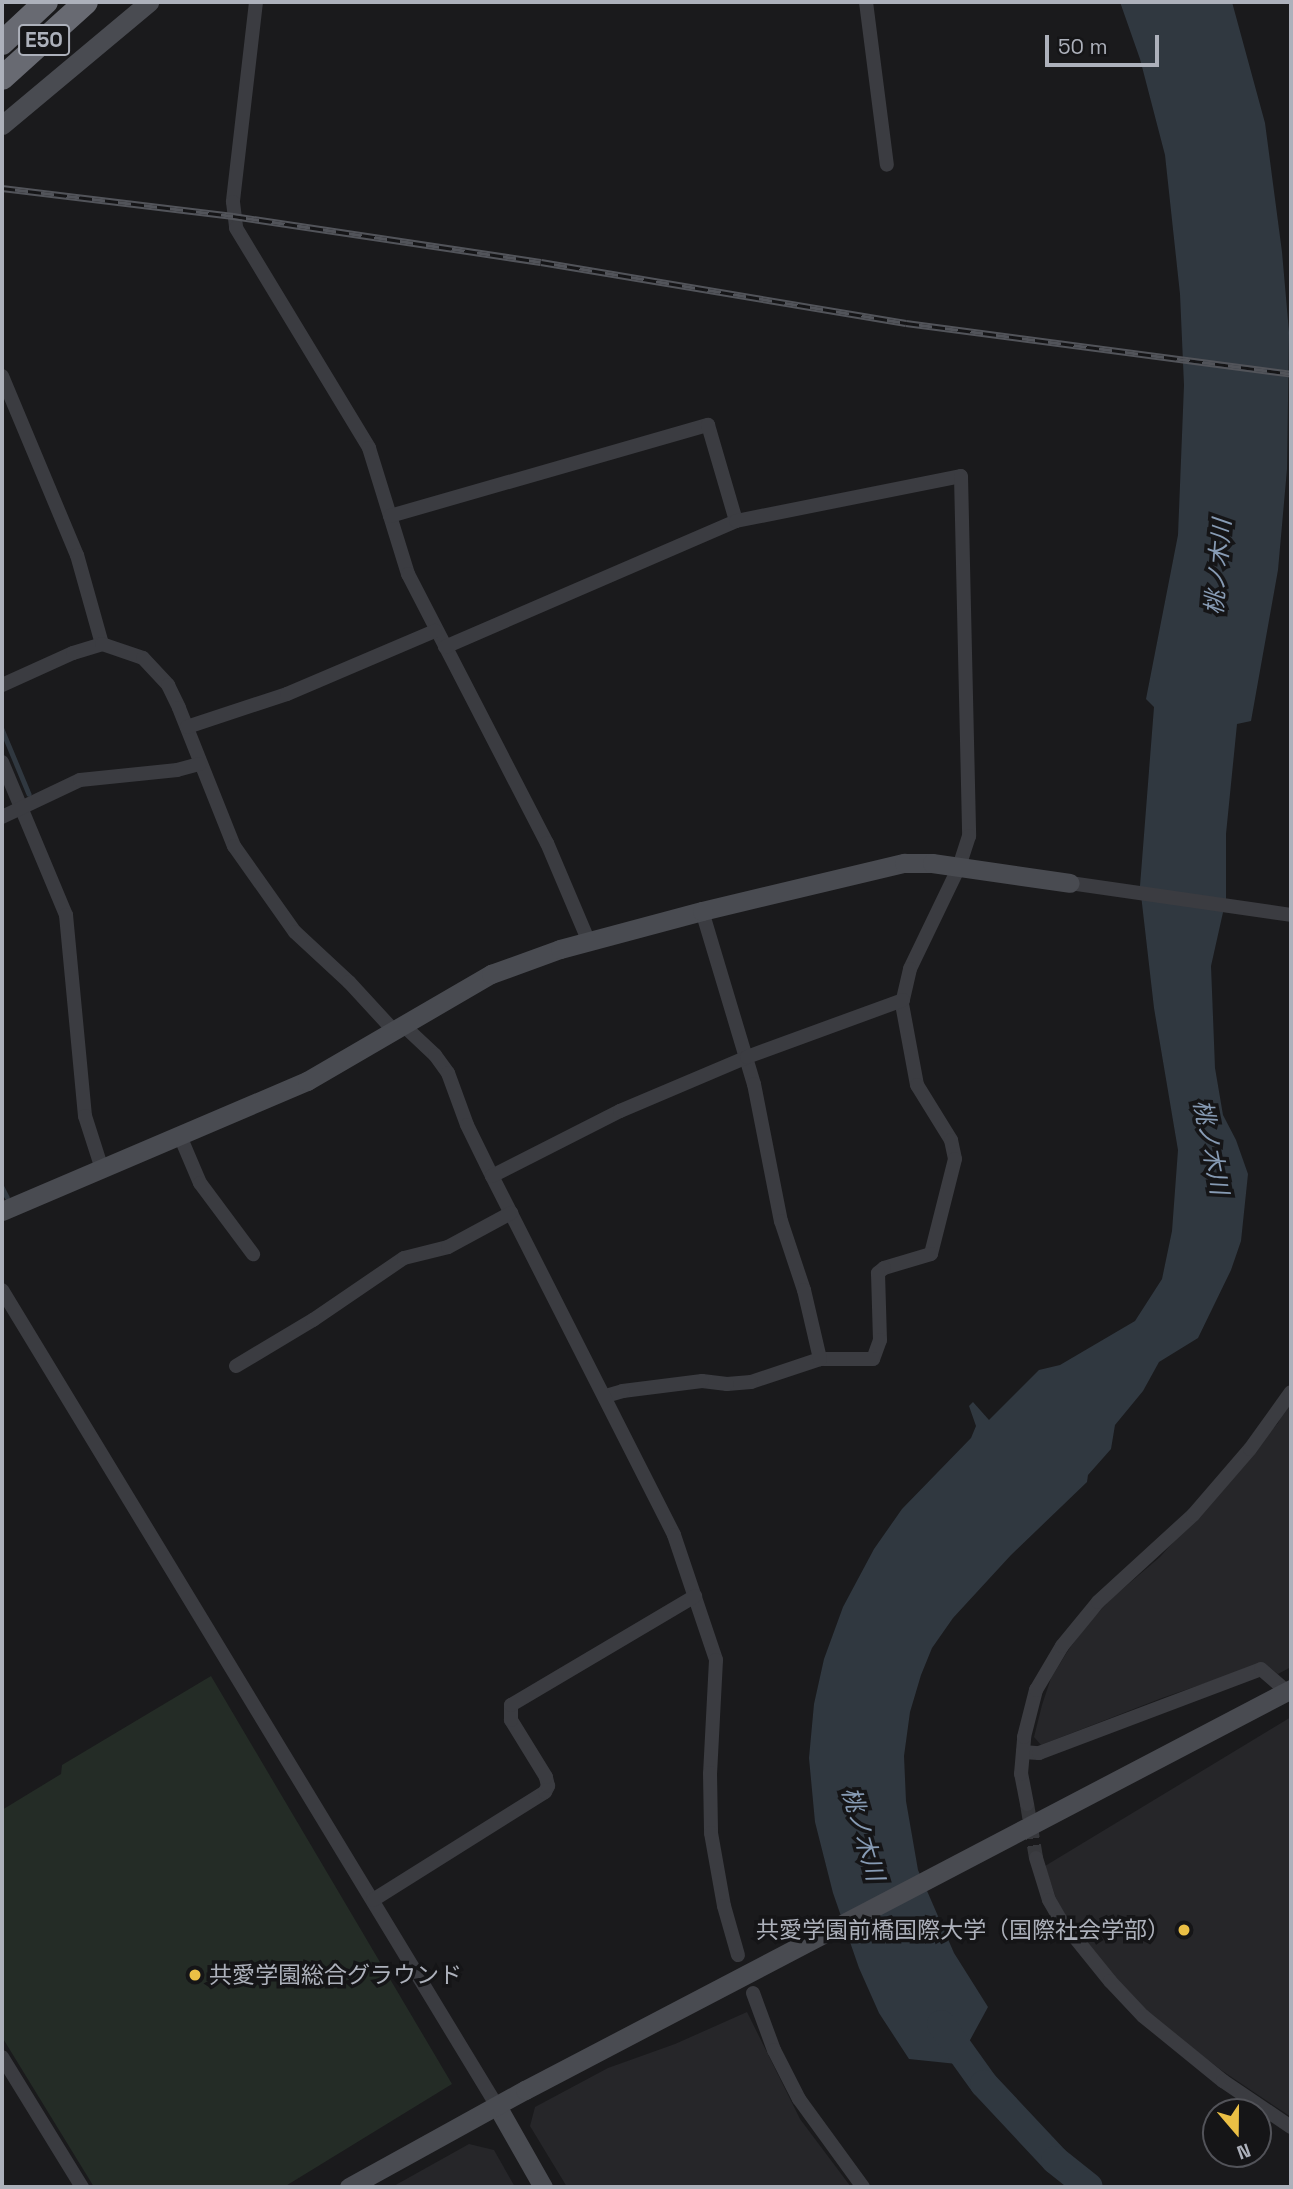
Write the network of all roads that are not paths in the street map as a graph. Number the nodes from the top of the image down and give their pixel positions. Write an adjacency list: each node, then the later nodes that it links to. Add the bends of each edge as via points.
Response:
1 (46, 2): 6 (highway, E50)
2 (86, 2): 7 (highway, E50)
3 (149, 2): 8 (street)
4 (256, 2): 11 (street, via 233,202 236,228 369,447)
5 (866, 2): 9 (street)
6 (2, 43)
7 (2, 78)
8 (2, 125)
9 (887, 165)
10 (2, 376): 14 (street, via 77,555)
11 (390, 516): 12 (street, via 709,425); 13 (street, via 408,574)
12 (736, 521): 15 (street); 22 (street, via 961,476 969,836)
13 (435, 631): 15 (street); 17 (street, via 287,694)
14 (102, 644): 16 (street); 17 (street, via 143,658 155,669 168,685)
15 (446, 647): 26 (street, via 561,871)
16 (2, 685)
17 (187, 727): 19 (street)
18 (2, 762): 20 (street)
19 (199, 764): 20 (street, via 80,780); 28 (street, via 234,846 280,912 303,941)
20 (20, 807): 21 (street); 31 (street, via 66,915 85,1116)
21 (2, 817)
22 (959, 867): 23 (street); 24 (street, via 904,863); 27 (street, via 920,944)
23 (1070, 883): 25 (street)
24 (702, 911): 26 (street); 29 (street)
25 (1291, 915)
26 (589, 942): 28 (street, via 491,974)
27 (903, 1000): 29 (street); 37 (street, via 917,1085 951,1140 955,1168 928,1256 877,1273 880,1340 873,1359)
28 (398, 1028): 30 (street, via 307,1081); 32 (street, via 435,1055 448,1073)
29 (747, 1057): 32 (street, via 620,1111); 37 (street, via 781,1221)
30 (180, 1136): 31 (street); 35 (street, via 200,1183)
31 (102, 1169): 33 (street)
32 (492, 1176): 34 (street)
33 (2, 1211)
34 (511, 1213): 38 (street, via 448,1247 404,1258); 40 (street)
35 (253, 1254)
36 (2, 1290): 46 (street)
37 (820, 1359): 40 (street, via 751,1382 702,1381)
38 (236, 1366)
39 (1291, 1392): 43 (street, via 1193,1515 1098,1602 1062,1646 1036,1690)
40 (606, 1396): 41 (street, via 664,1510)
41 (695, 1596): 46 (street, via 511,1705 511,1720 545,1777 545,1792); 47 (street, via 718,1669 710,1773 711,1833)
42 (1289, 1691): 43 (street, via 1261,1669 1039,1753); 50 (street)
43 (1023, 1752): 44 (street, via 1021,1774)
44 (1027, 1804)
45 (1036, 1858): 51 (street, via 1060,1919 1143,2016 1223,2081)
46 (373, 1900): 50 (street)
47 (738, 1955)
48 (753, 1993): 55 (street, via 799,2099)
49 (2, 2057): 52 (street)
50 (497, 2106): 53 (street); 54 (street)
51 (1291, 2127)
52 (82, 2187)
53 (349, 2187)
54 (543, 2187)
55 (863, 2187)

